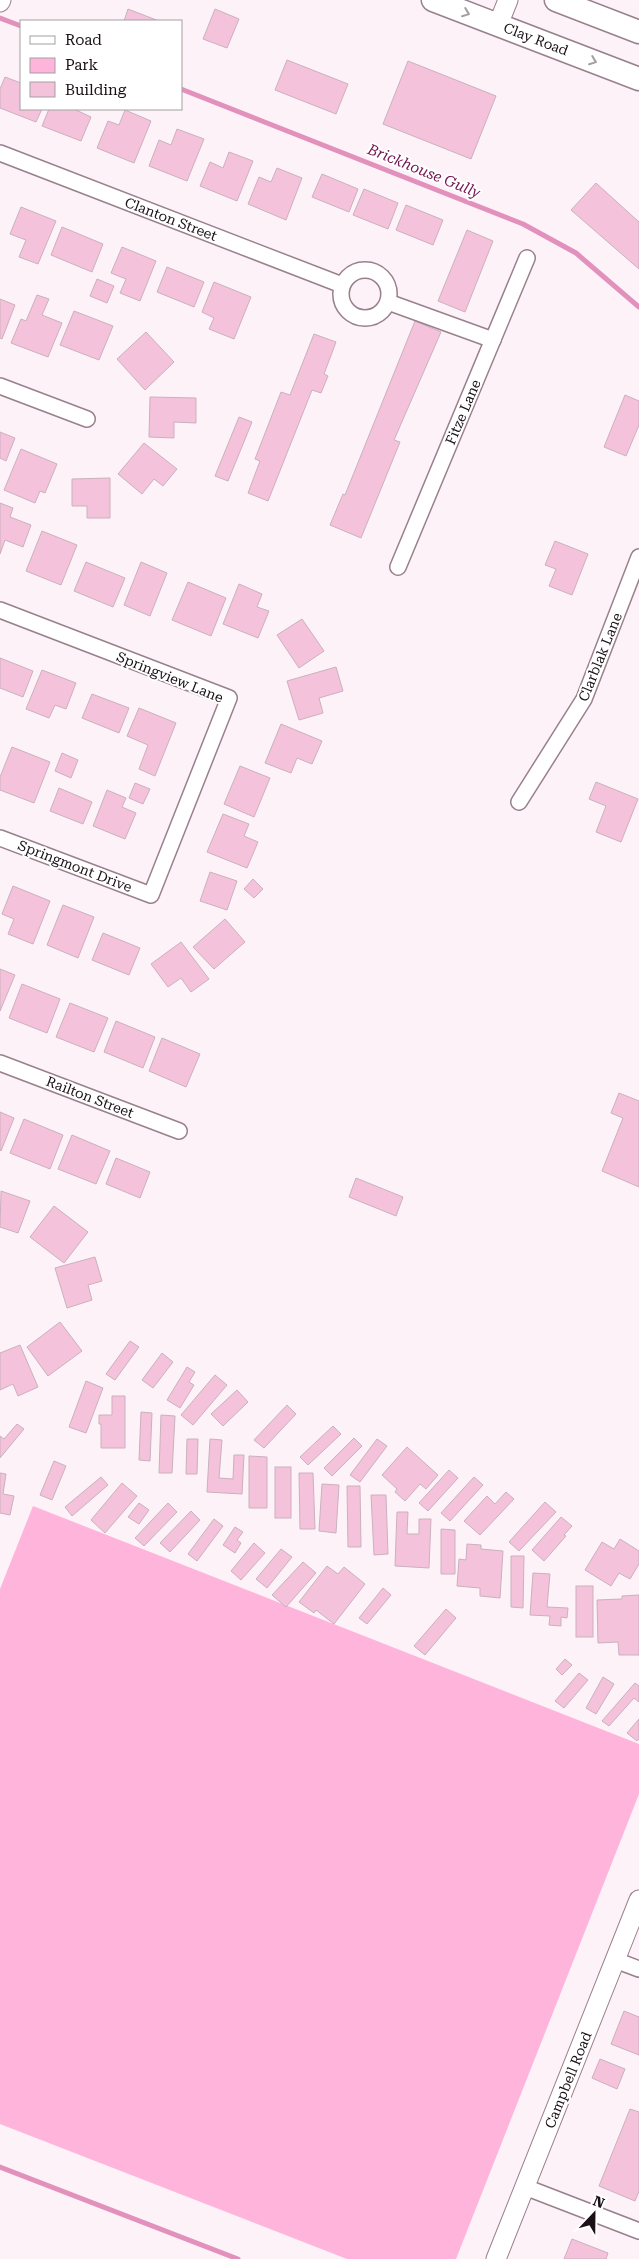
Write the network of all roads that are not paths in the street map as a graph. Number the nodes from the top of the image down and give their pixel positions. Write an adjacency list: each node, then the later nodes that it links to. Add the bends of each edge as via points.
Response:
1 (433, 0): 4 (main road, Clay Road, one-way to 4)
2 (508, 0): 4 (street)
3 (556, 0): 5 (main road)
4 (498, 25): 6 (main road, Clay Road, one-way to 6)
5 (639, 32)
6 (639, 79)
7 (0, 153): 9 (street, Clanton Street)
8 (527, 258): 11 (street, Fitze Lane)
9 (342, 285): 10 (street, via 355,272 373,271 387,284); 10 (street, via 342,304 356,317 375,316)
10 (388, 302): 11 (street)
11 (493, 340): 15 (street, Fitze Lane)
12 (0, 386): 13 (street)
13 (87, 419)
14 (639, 557): 17 (street, Clarblak Lane, via 584,699)
15 (398, 567)
16 (0, 610): 19 (street, Springview Lane, via 229,698)
17 (519, 802)
18 (0, 838): 19 (street, Springmont Drive)
19 (151, 895)
20 (0, 1063): 21 (street, Railton Street)
21 (179, 1130)
22 (639, 1900): 23 (street, Campbell Road)
23 (616, 1960): 24 (street); 25 (street, Campbell Road)
24 (639, 1969)
25 (525, 2187): 26 (street); 27 (street, Campbell Road)
26 (639, 2231)
27 (496, 2259)

